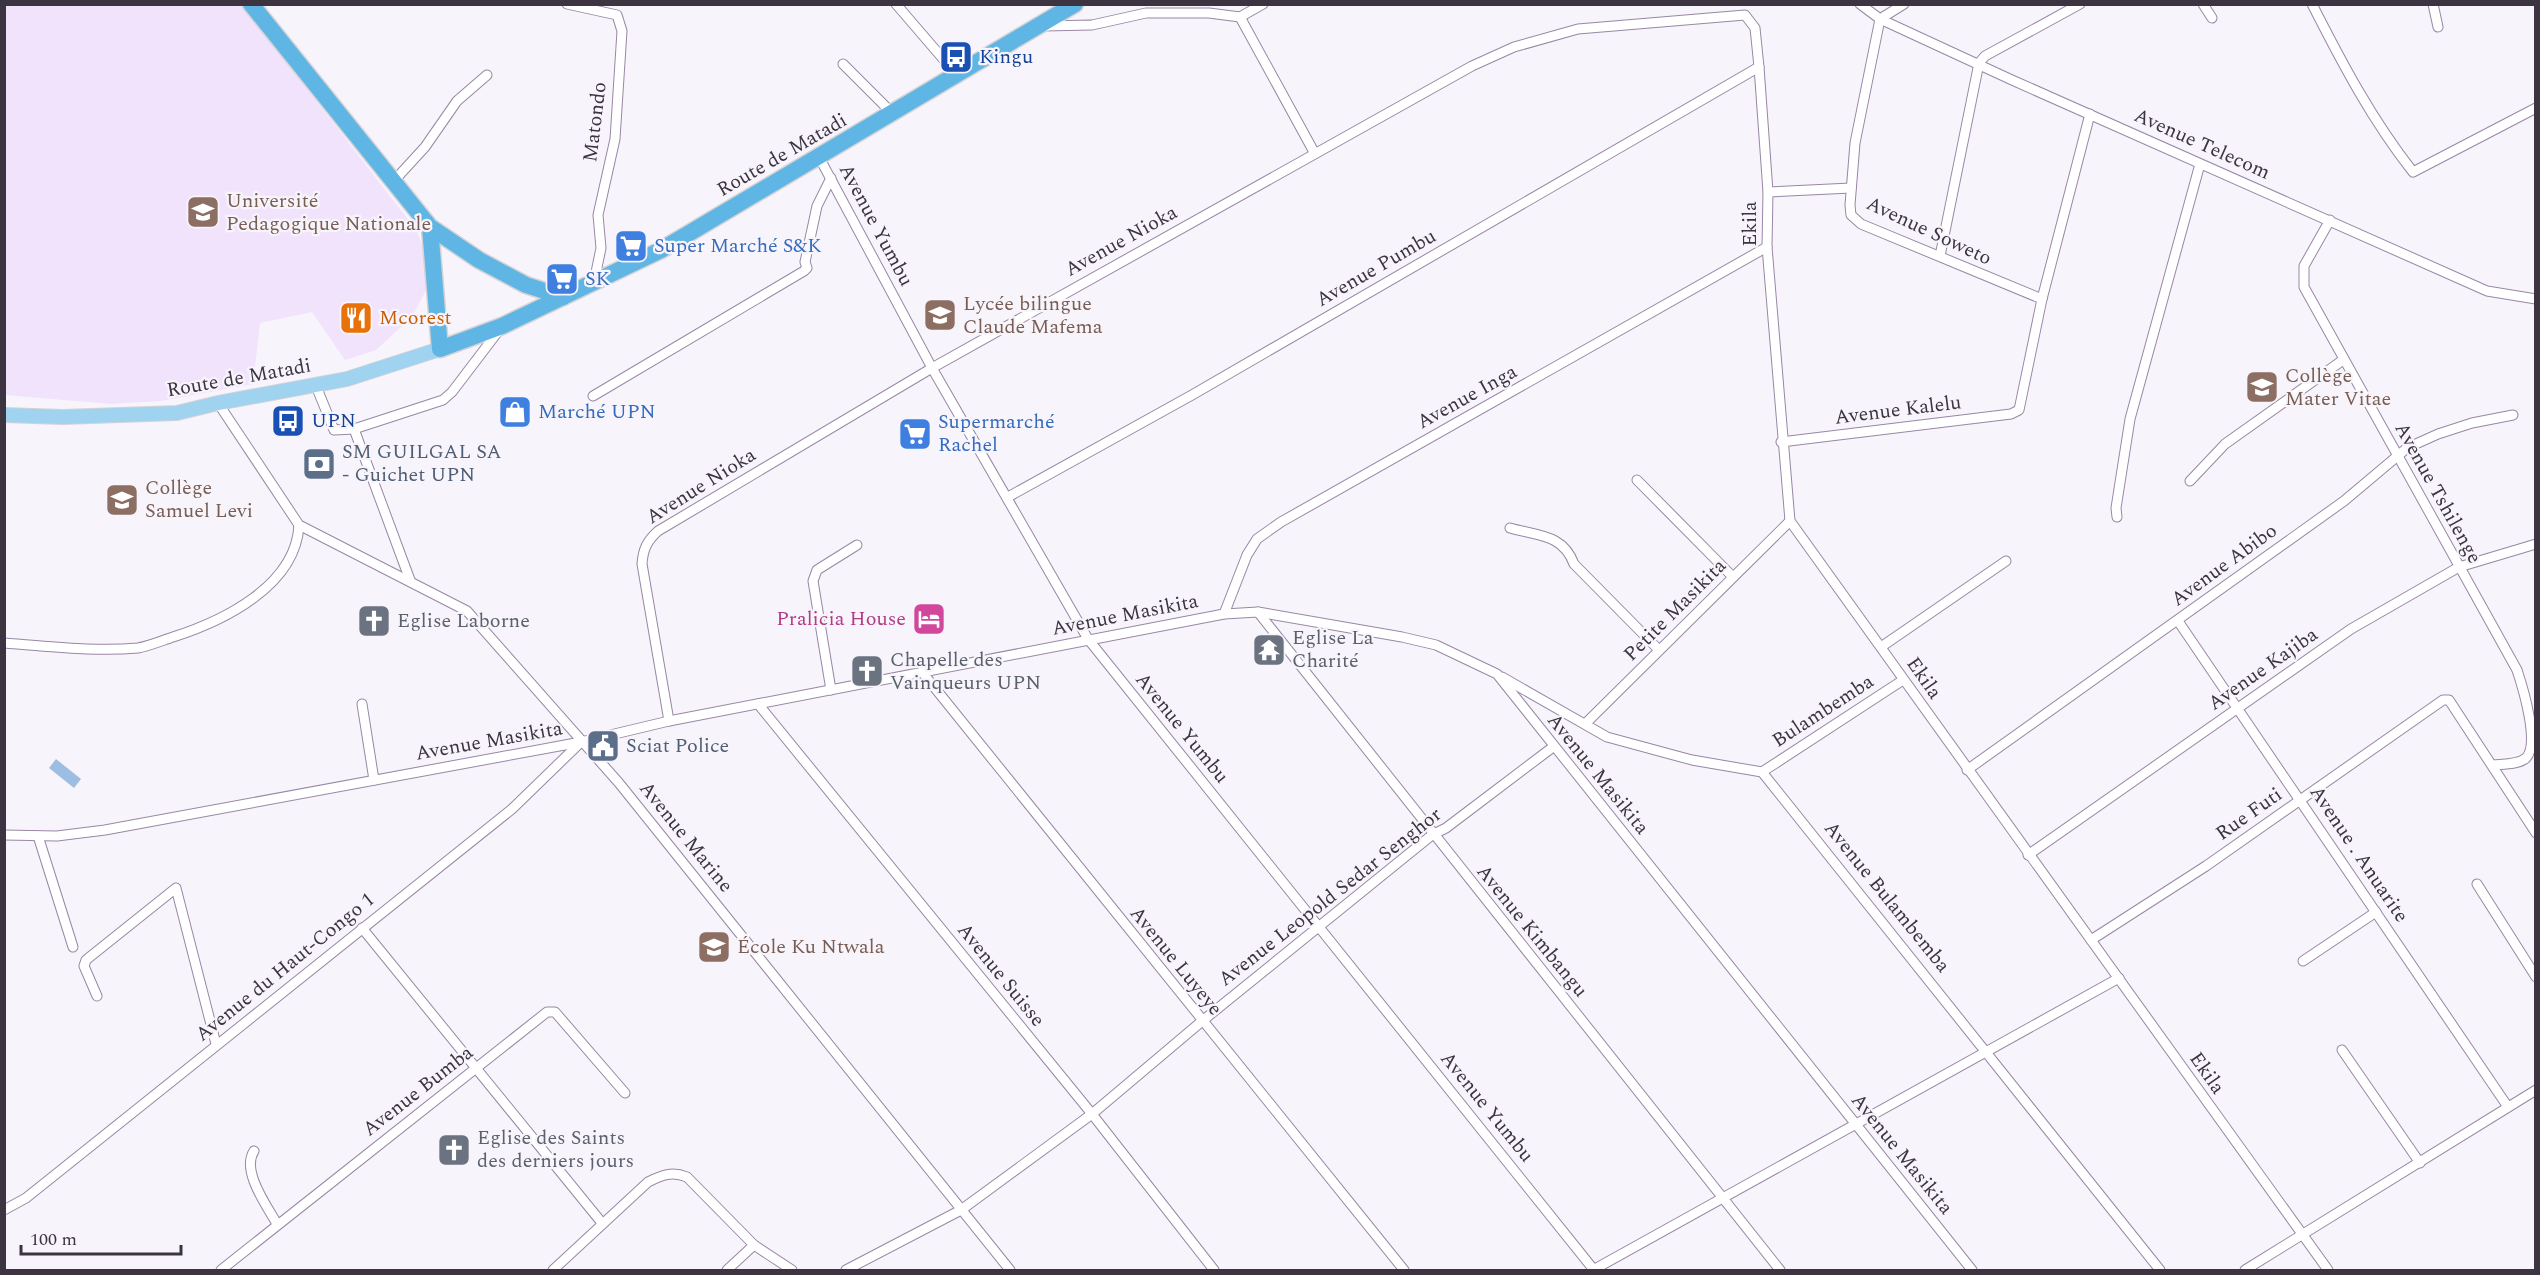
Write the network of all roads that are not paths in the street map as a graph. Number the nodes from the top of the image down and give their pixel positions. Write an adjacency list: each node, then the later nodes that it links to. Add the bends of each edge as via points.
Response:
1 (251, 4): 30 (highway)
2 (567, 4): 37 (street, Matondo, via 617,15 622,31 615,138 598,216 601,248)
3 (896, 4): 22 (street)
4 (1075, 4): 16 (highway, Route de Matadi)
5 (1263, 4): 13 (street)
6 (1860, 4): 15 (street, Avenue Telecom)
7 (1904, 4): 15 (street)
8 (2080, 4): 18 (street, via 1984,56)
9 (2204, 4): 14 (street)
10 (2312, 4): 23 (street, via 2386,139 2413,172)
11 (2433, 4): 17 (street)
12 (1744, 15): 20 (street, Ekila, via 1755,28); 26 (street, Avenue Nioka, via 1578,29 1541,38 1472,66)
13 (1240, 17): 16 (street, via 1146,13 1092,25); 26 (street)
14 (2212, 18)
15 (1880, 19): 18 (street, Avenue Telecom); 31 (street, Avenue Soweto, via 1855,142)
16 (1038, 27): 22 (highway, Route de Matadi)
17 (2438, 27)
18 (1979, 63): 25 (street, Avenue Telecom); 36 (street)
19 (843, 64): 24 (street)
20 (1759, 67): 32 (street, Ekila); 55 (street, Avenue Pumbu)
21 (487, 75): 30 (street, via 457,100 425,147)
22 (957, 75): 24 (highway, Route de Matadi)
23 (2535, 108)
24 (893, 114): 27 (highway, Route de Matadi)
25 (2090, 114): 28 (street, Avenue Telecom); 39 (street)
26 (1314, 152): 44 (street, Avenue Nioka)
27 (819, 157): 29 (street, Avenue Yumbu); 37 (highway, Route de Matadi, via 661,250)
28 (2200, 164): 33 (street, Avenue Telecom); 56 (street, via 2130,419)
29 (831, 178): 44 (street, Avenue Yumbu); 46 (street, via 817,206 804,271)
30 (392, 183): 34 (highway)
31 (1851, 188): 32 (street); 36 (street, Avenue Soweto, via 1851,215 1862,224)
32 (1768, 192): 35 (street, Ekila)
33 (2330, 220): 40 (street, Avenue Telecom, via 2487,291); 43 (street, Avenue Tshilenge, via 2304,266 2302,277)
34 (430, 227): 38 (highway, via 496,270); 42 (highway)
35 (1767, 247): 51 (street, Ekila); 67 (street, Avenue Inga, via 1281,522 1257,539 1247,555)
36 (1940, 256): 39 (street, Avenue Soweto)
37 (593, 283): 38 (highway, Route de Matadi)
38 (563, 297): 41 (highway, Route de Matadi)
39 (2042, 299): 51 (street, Avenue Kalelu, via 2019,410)
40 (2535, 299)
41 (502, 326): 42 (highway, Route de Matadi); 50 (street, via 443,400)
42 (440, 349): 45 (main road, Route de Matadi, via 384,369)
43 (2343, 360): 52 (street, Avenue Tshilenge); 54 (street, via 2226,444)
44 (932, 368): 55 (street, Avenue Yumbu); 80 (street, Avenue Nioka, via 648,540 642,564)
45 (316, 386): 47 (main road, Route de Matadi); 50 (street, via 334,430)
46 (593, 396)
47 (218, 403): 48 (main road, Route de Matadi, via 177,413); 58 (street)
48 (4, 415)
49 (2512, 415): 52 (street, Avenue Abibo, via 2438,434 2407,448)
50 (354, 429): 65 (street)
51 (1781, 442): 57 (street, Ekila)
52 (2398, 457): 63 (street, Avenue Tshilenge); 68 (street, Avenue Abibo, via 2344,501)
53 (1637, 480): 64 (street)
54 (2190, 481)
55 (1008, 497): 69 (street, Avenue Yumbu)
56 (2117, 517)
57 (1790, 521): 64 (street, Petite Masikita); 71 (street, Ekila)
58 (299, 525): 65 (street, Avenue Marine); 70 (street, via 287,559 265,589 243,608 186,633 140,648 94,650)
59 (1510, 528): 72 (street, via 1559,541 1574,564)
60 (2535, 544): 63 (street, Avenue Kajiba)
61 (857, 545): 76 (street, via 817,570 813,581)
62 (2006, 561): 71 (street)
63 (2459, 567): 79 (street, Avenue Kajiba, via 2351,629); 84 (street, Avenue Tshilenge, via 2517,670 2528,700 2532,748 2516,763)
64 (1734, 577): 72 (street, Petite Masikita)
65 (410, 580): 82 (street, Avenue Marine, via 467,611)
66 (1258, 612): 67 (street, Avenue Masikita); 74 (street, Avenue Masikita, via 1436,645); 91 (street, Avenue Kimbangu)
67 (1224, 614): 69 (street, Avenue Masikita)
68 (2178, 621): 79 (street, Avenue . Anuarite); 85 (street, Avenue Abibo, via 2082,685)
69 (1088, 639): 73 (street, Avenue Masikita); 96 (street, Avenue Yumbu)
70 (4, 643)
71 (1881, 647): 75 (street, Ekila)
72 (1659, 650): 81 (street, Petite Masikita)
73 (922, 672): 76 (street, Avenue Masikita); 104 (street, Avenue Luyeye)
74 (1497, 674): 81 (street); 83 (street, Avenue Masikita)
75 (1903, 680): 85 (street, Ekila); 86 (street, Bulambemba)
76 (831, 690): 78 (street, Avenue Masikita)
77 (362, 704): 87 (street)
78 (758, 704): 80 (street, Avenue Masikita); 112 (street, Avenue Suisse)
79 (2240, 708): 88 (street, Avenue . Anuarite); 93 (street, Avenue Kajiba)
80 (669, 721): 82 (street, Avenue Masikita)
81 (1585, 724): 86 (street, via 1606,737 1646,749)
82 (582, 742): 87 (street, Avenue Masikita); 97 (street, Avenue du Haut-Congo 1, via 512,809); 118 (street, Avenue Marine)
83 (1553, 747): 91 (street, Avenue Leopold Sedar Senghor); 113 (street, Avenue Masikita)
84 (2493, 765): 88 (street, Rue Futi, via 2449,700 2443,700); 89 (street)
85 (1967, 770): 93 (street, Ekila)
86 (1762, 772): 107 (street, Avenue Bulambemba)
87 (374, 780): 92 (street, Avenue Masikita, via 105,830)
88 (2301, 800): 95 (street, Avenue . Anuarite); 98 (street, Rue Futi)
89 (2535, 833)
90 (4, 835): 92 (street, Avenue Masikita)
91 (1432, 835): 96 (street, Avenue Leopold Sedar Senghor); 116 (street, Avenue Kimbangu)
92 (38, 836): 99 (street)
93 (2028, 855): 98 (street, Ekila)
94 (2477, 884): 101 (street)
95 (2376, 912): 100 (street); 111 (street, Avenue . Anuarite)
96 (1320, 927): 104 (street, Avenue Leopold Sedar Senghor); 131 (street, Avenue Yumbu)
97 (362, 928): 105 (street, Avenue du Haut-Congo 1); 108 (street)
98 (2091, 940): 102 (street, Ekila)
99 (73, 947)
100 (2302, 961)
101 (2535, 977)
102 (2119, 978): 107 (street); 121 (street, Ekila)
103 (97, 996): 105 (street, via 84,966 86,960 176,888)
104 (1201, 1022): 112 (street, Avenue Leopold Sedar Senghor); 130 (street, Avenue Luyeye)
105 (216, 1044): 117 (street, Avenue du Haut-Congo 1, via 26,1198)
106 (2342, 1050): 115 (street)
107 (1988, 1052): 113 (street); 134 (street, Avenue Bulambemba)
108 (476, 1070): 110 (street, Avenue Bumba, via 551,1011); 119 (street); 120 (street, Avenue Bumba)
109 (2535, 1090): 111 (street)
110 (625, 1093)
111 (2508, 1107): 115 (street)
112 (1092, 1114): 118 (street, Avenue Leopold Sedar Senghor); 129 (street, Avenue Suisse)
113 (1857, 1126): 116 (street); 133 (street, Avenue Masikita)
114 (255, 1151): 120 (street, via 251,1157 252,1173)
115 (2420, 1163): 121 (street)
116 (1723, 1199): 131 (street); 132 (street, Avenue Kimbangu)
117 (4, 1210)
118 (961, 1210): 127 (street, Avenue Leopold Sedar Senghor); 128 (street, Avenue Marine)
119 (602, 1223): 122 (street, via 648,1182 677,1173 687,1177); 124 (street)
120 (277, 1224): 123 (street, Avenue Bumba)
121 (2304, 1235): 135 (street); 136 (street, Ekila)
122 (754, 1245): 125 (street); 126 (street)
123 (221, 1270)
124 (553, 1270)
125 (727, 1270)
126 (792, 1270)
127 (846, 1270)
128 (1010, 1270)
129 (1214, 1270)
130 (1404, 1270)
131 (1593, 1270)
132 (1780, 1270)
133 (1972, 1270)
134 (2160, 1270)
135 (2245, 1270)
136 (2328, 1270)

